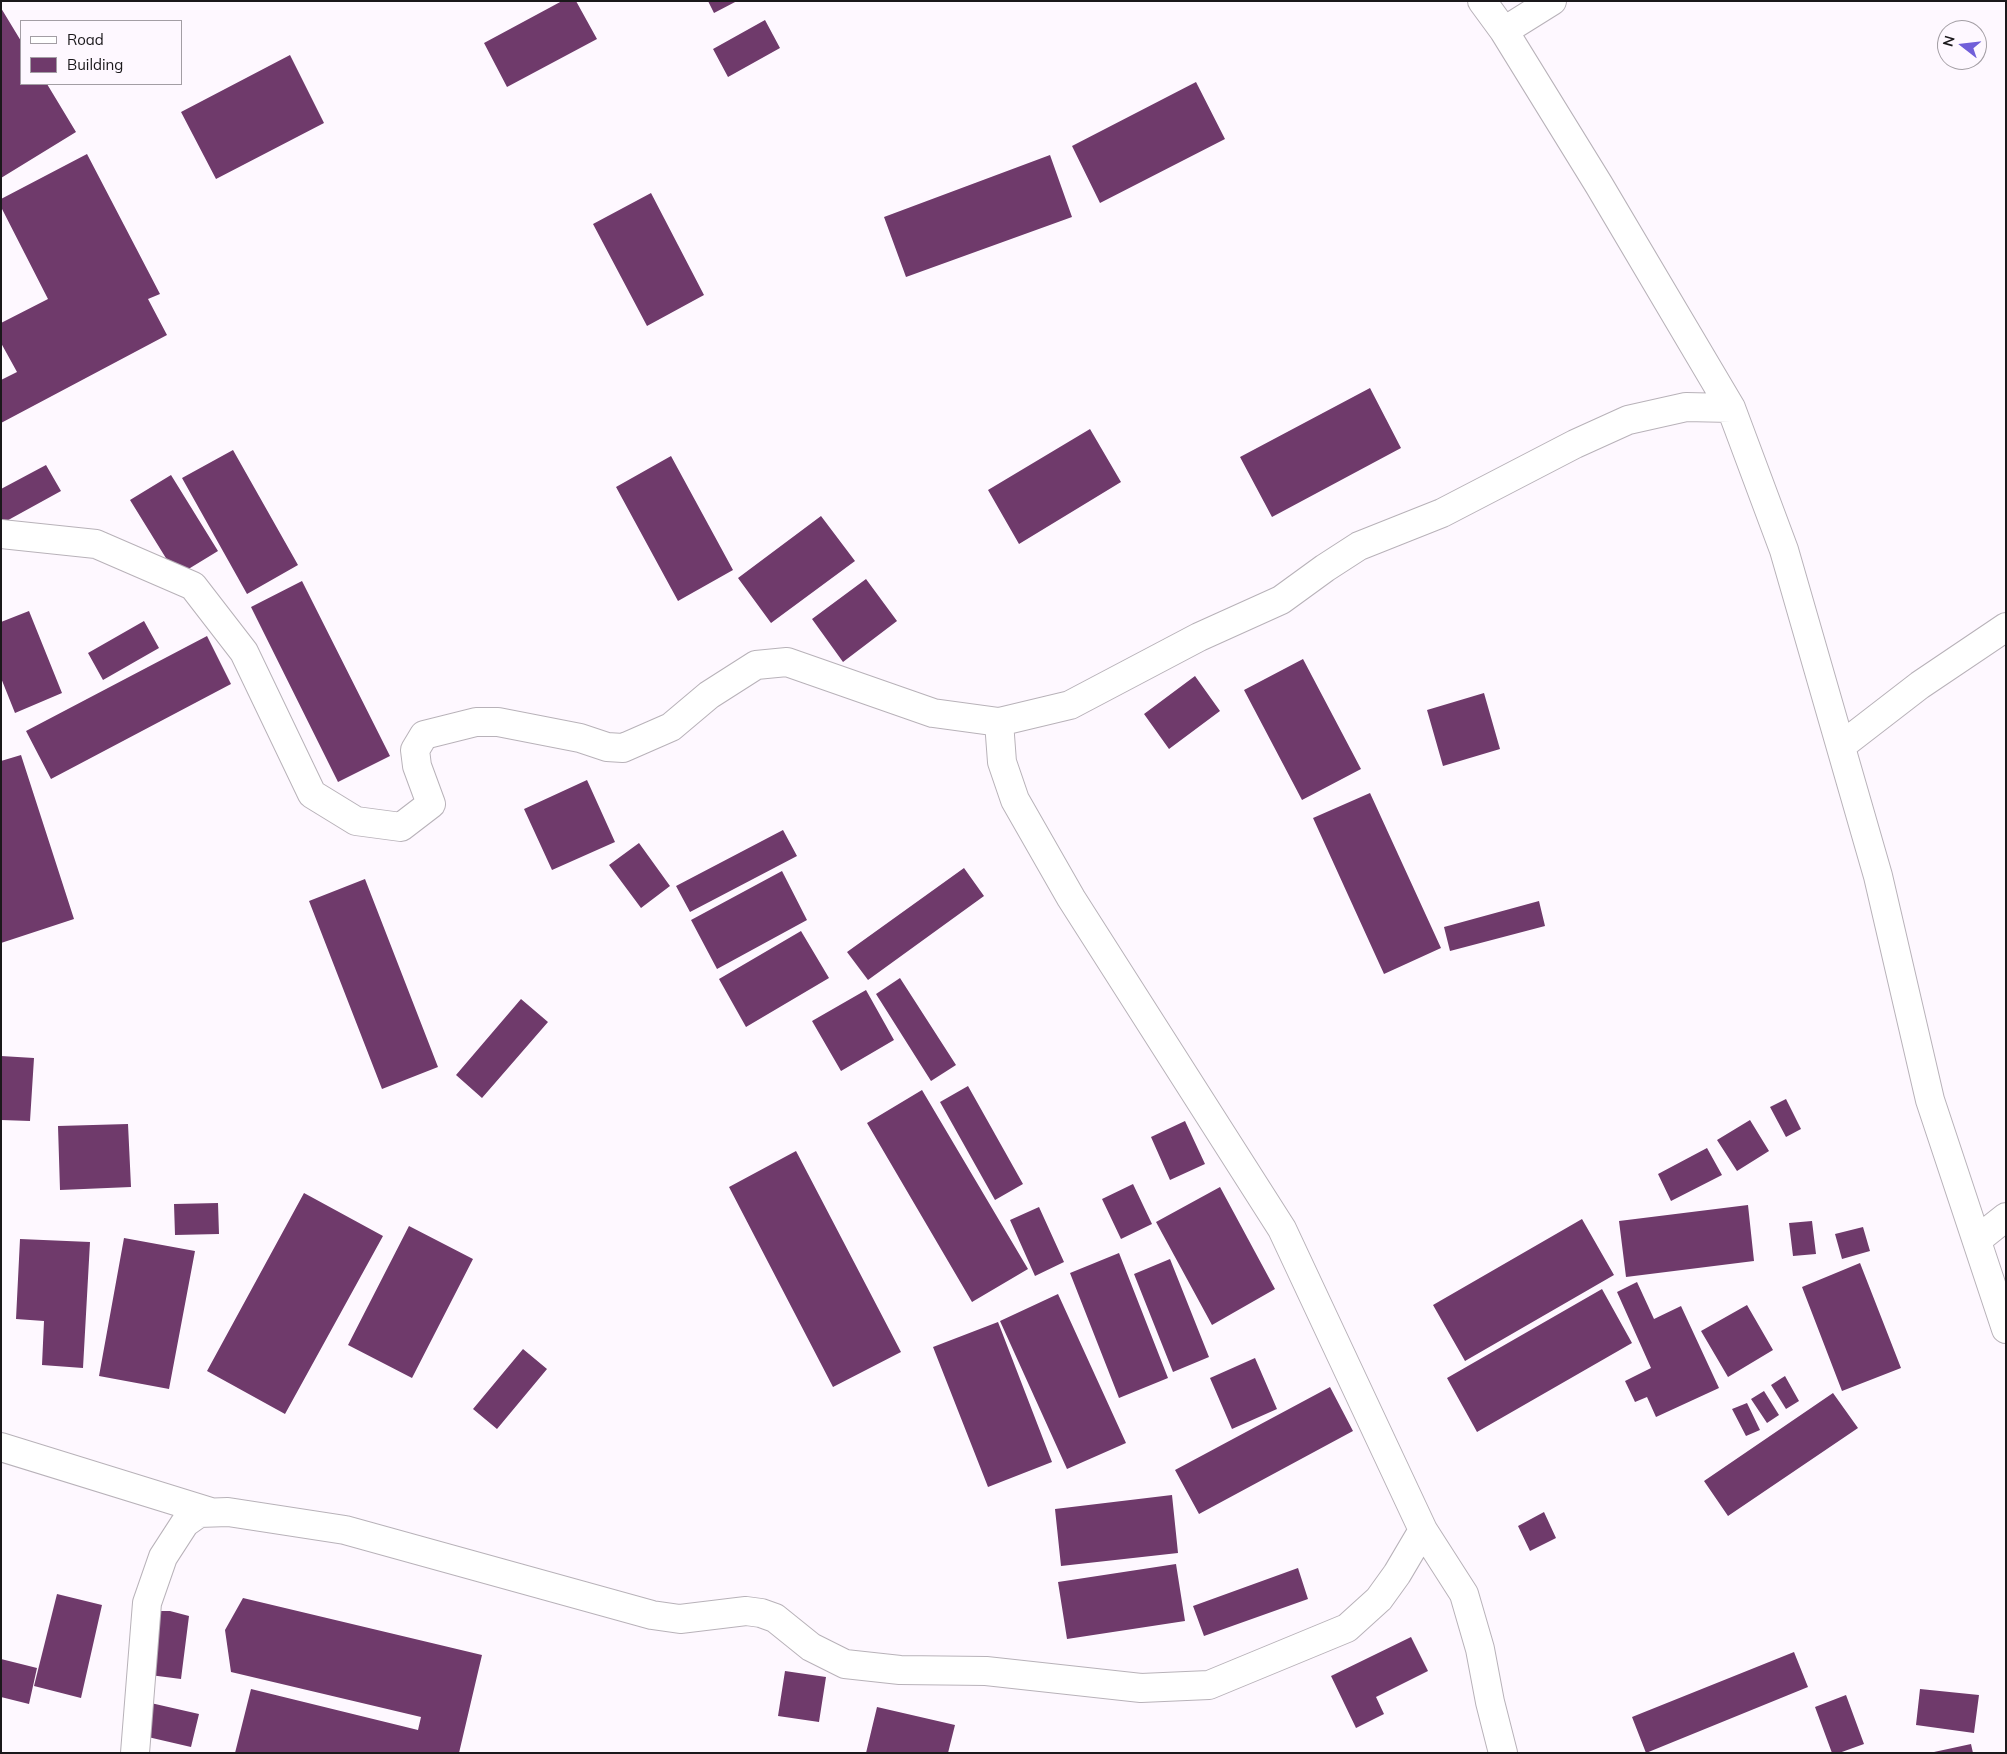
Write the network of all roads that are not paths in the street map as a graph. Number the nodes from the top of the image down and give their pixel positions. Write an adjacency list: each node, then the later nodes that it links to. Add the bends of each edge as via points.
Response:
1 (1482, 1): 3 (street)
2 (1552, 1): 3 (street)
3 (1504, 31): 4 (street)
4 (1731, 408): 7 (street, via 1686,408 1628,420 1442,513 1359,546 1281,600 1200,637 1070,705); 8 (street, via 1784,550)
5 (1, 534): 7 (street, via 96,544 193,586 244,652 312,794 356,821 401,827 431,804 417,766 415,750 424,735 476,722 498,722 623,748 671,727 709,695 756,665 787,662 933,713)
6 (2006, 627): 8 (street, via 1920,685)
7 (999, 722): 14 (street, via 1002,762 1015,800 1076,906 1282,1229)
8 (1841, 746): 10 (street, via 1878,876 1930,1100)
9 (2006, 1217): 10 (street)
10 (1977, 1240): 11 (street)
11 (2006, 1329)
12 (1, 1447): 13 (street)
13 (211, 1512): 14 (street, via 345,1530 652,1615 680,1619 746,1611 761,1613 775,1618 811,1648 845,1664 900,1670 986,1671 1141,1688 1209,1685 1347,1628 1379,1599); 15 (street, via 199,1513 185,1524 163,1557 147,1604)
14 (1423, 1530): 16 (street, via 1464,1594)
15 (135, 1753)
16 (1503, 1753)

